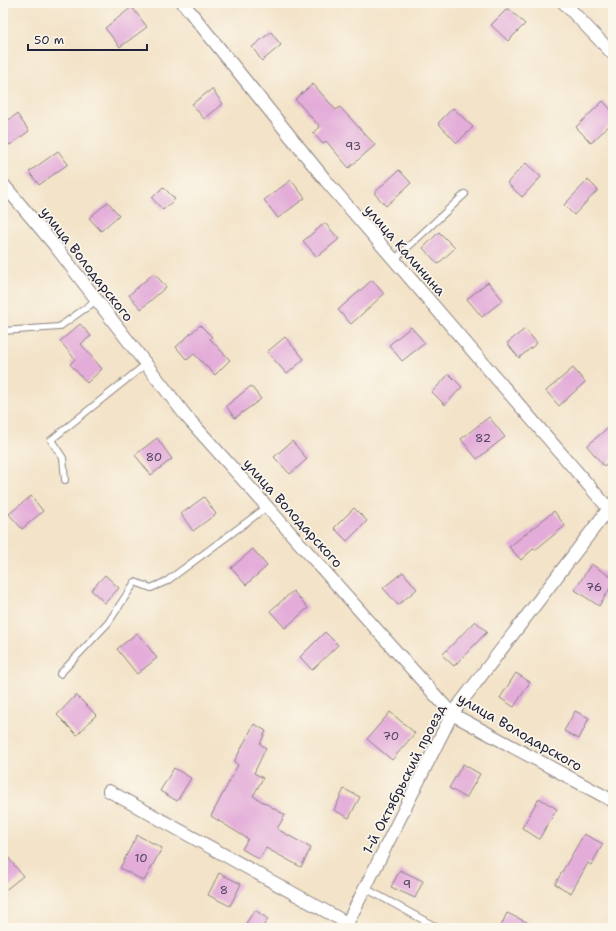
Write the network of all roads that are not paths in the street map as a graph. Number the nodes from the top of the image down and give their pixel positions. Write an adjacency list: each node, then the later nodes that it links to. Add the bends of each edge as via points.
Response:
1 (183, 3): 6 (street, улица Калинина, via 327,182)
2 (564, 3): 3 (street)
3 (613, 54)
4 (3, 184): 7 (street, улица Володарского)
5 (465, 194): 6 (lane)
6 (394, 260): 12 (street, улица Калинина)
7 (97, 300): 8 (lane, via 59,327); 9 (street, улица Володарского)
8 (3, 331)
9 (146, 364): 10 (lane, via 51,440 63,458); 11 (street, улица Володарского, via 186,416)
10 (65, 480)
11 (267, 507): 13 (lane, via 167,581 151,588 135,582 108,623); 14 (street, улица Володарского)
12 (612, 508): 14 (street, 1-й Октябрьский проезд)
13 (60, 674)
14 (452, 714): 16 (street, улица Володарского); 17 (street, 1-й Октябрьский проезд)
15 (109, 791): 18 (street, 1-й Октябрьский проезд)
16 (613, 801)
17 (365, 888): 18 (street, 1-й Октябрьский проезд); 19 (lane)
18 (346, 925)
19 (438, 928)

